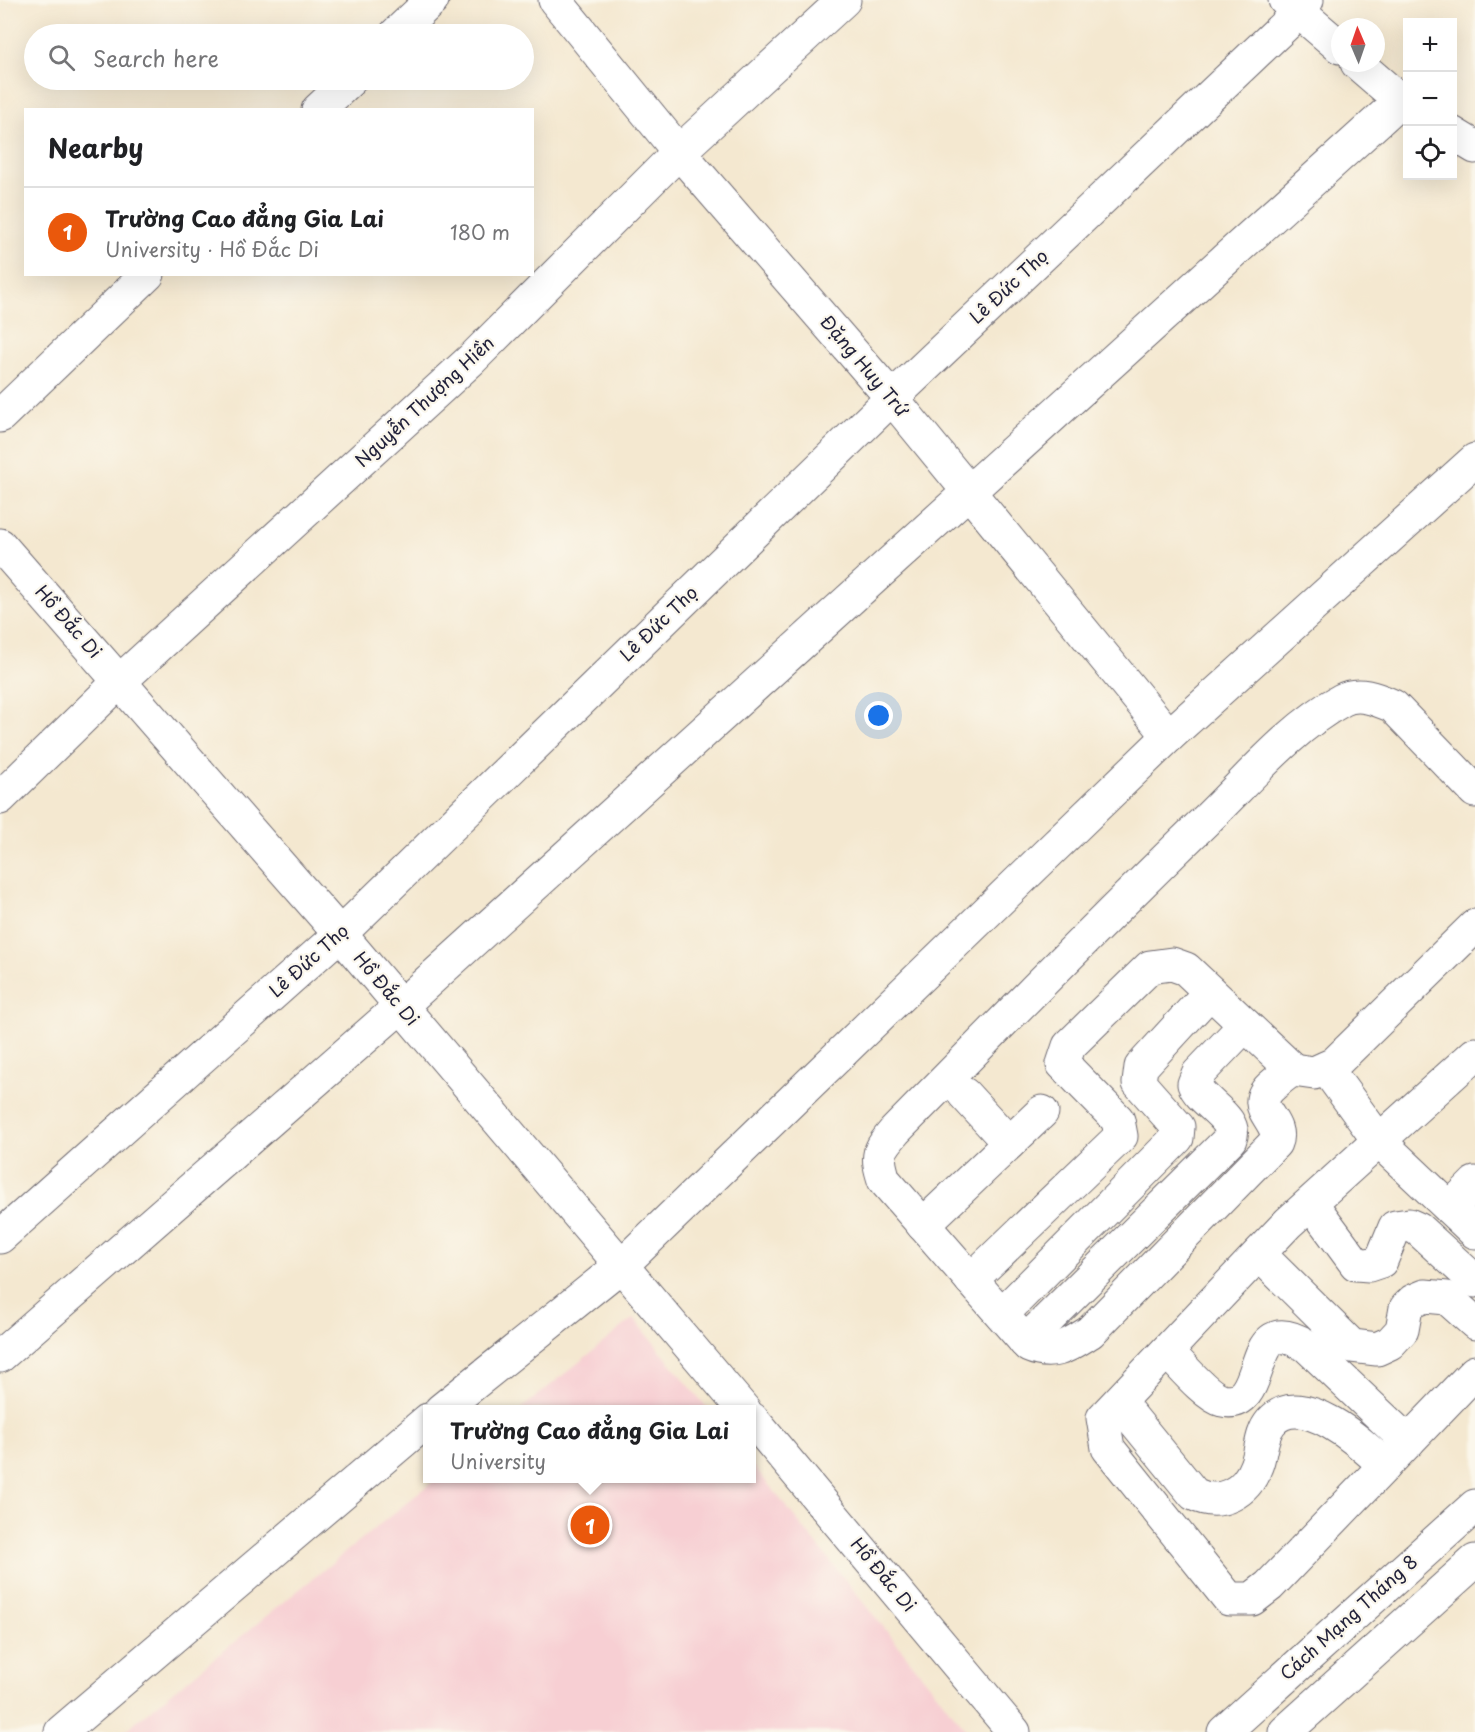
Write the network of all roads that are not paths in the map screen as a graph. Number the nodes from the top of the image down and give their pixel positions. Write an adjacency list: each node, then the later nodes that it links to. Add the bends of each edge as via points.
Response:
1 (432, 0): 5 (street)
2 (555, 0): 13 (street, Đặng Huy Trứ)
3 (844, 0): 13 (street, Nguyễn Thượng Hiền)
4 (1298, 3): 6 (street); 15 (street, Lê Đức Thọ)
5 (407, 24)
6 (1331, 38)
7 (1367, 72): 9 (street)
8 (339, 90): 10 (street)
9 (1403, 104): 18 (street)
10 (320, 108)
11 (1457, 136): 12 (street)
12 (1475, 147)
13 (679, 152): 15 (street, Đặng Huy Trứ); 20 (street, Nguyễn Thượng Hiền, via 472,359)
14 (146, 276): 16 (street)
15 (892, 398): 18 (street, Đặng Huy Trứ); 25 (street, Lê Đức Thọ)
16 (0, 416)
17 (1475, 460): 21 (street)
18 (967, 491): 21 (street, Đặng Huy Trứ); 27 (street)
19 (0, 545): 20 (street, Hồ Đắc Di)
20 (120, 681): 23 (street, Nguyễn Thượng Hiền); 25 (street, Hồ Đắc Di)
21 (1169, 736): 43 (street)
22 (1473, 785): 39 (street, via 1393,706 1376,698 1356,695 1343,699 1299,730 1142,882 881,1148 878,1160 884,1180)
23 (0, 798)
24 (1475, 926): 30 (street)
25 (340, 934): 27 (street, Hồ Đắc Di); 41 (street, Lê Đức Thọ)
26 (1210, 992): 28 (street); 44 (street, via 1186,969 1157,964 1069,1046 1064,1064 1118,1120 1121,1136); 46 (street, via 1141,1067 1139,1083 1172,1117 1178,1127 1176,1138)
27 (401, 1006): 43 (street, Hồ Đắc Di); 50 (street)
28 (1245, 1025): 31 (street); 48 (street, via 1198,1074 1194,1084 1199,1095 1229,1122 1230,1139)
29 (1475, 1054): 34 (street)
30 (1326, 1068): 31 (street, via 1314,1074); 34 (street)
31 (1293, 1070): 48 (street, via 1262,1097 1277,1132 1275,1143 1173,1250 1090,1332 1066,1348 1040,1351)
32 (964, 1094): 35 (street)
33 (1042, 1112): 35 (street)
34 (1379, 1141): 37 (street); 38 (street)
35 (1009, 1143): 39 (street)
36 (1475, 1183): 38 (street)
37 (1311, 1203): 42 (street); 45 (street, via 1356,1264 1377,1264 1395,1227 1409,1225)
38 (1450, 1208): 40 (street)
39 (923, 1225): 44 (street)
40 (1475, 1232)
41 (0, 1237)
42 (1259, 1254): 47 (street, via 1352,1346 1377,1349 1390,1343 1402,1330 1406,1308 1425,1296 1447,1298); 49 (street)
43 (623, 1264): 53 (street); 54 (street, Hồ Đắc Di)
44 (971, 1280): 46 (street)
45 (1475, 1281)
46 (1002, 1314): 48 (street)
47 (1475, 1323)
48 (1025, 1342)
49 (1167, 1351): 52 (street); 57 (street, via 1208,1392 1221,1400 1234,1399 1246,1393 1267,1343 1278,1337 1292,1337 1307,1346)
50 (0, 1356)
51 (1475, 1372): 57 (street)
52 (1119, 1402): 58 (street, via 1194,1494 1203,1499 1232,1497 1244,1488 1256,1467 1270,1422 1283,1413 1299,1412 1328,1420 1358,1438); 58 (street, via 1103,1418 1108,1448 1229,1599 1252,1599 1269,1586)
53 (447, 1405)
54 (740, 1405)
55 (423, 1424): 61 (street)
56 (756, 1424): 62 (street, Hồ Đắc Di)
57 (1408, 1442): 58 (street)
58 (1385, 1466)
59 (1475, 1506): 63 (street, Cách Mạng Tháng 8)
60 (1475, 1561): 64 (street)
61 (61, 1732)
62 (1014, 1732)
63 (1224, 1732)
64 (1285, 1732)

